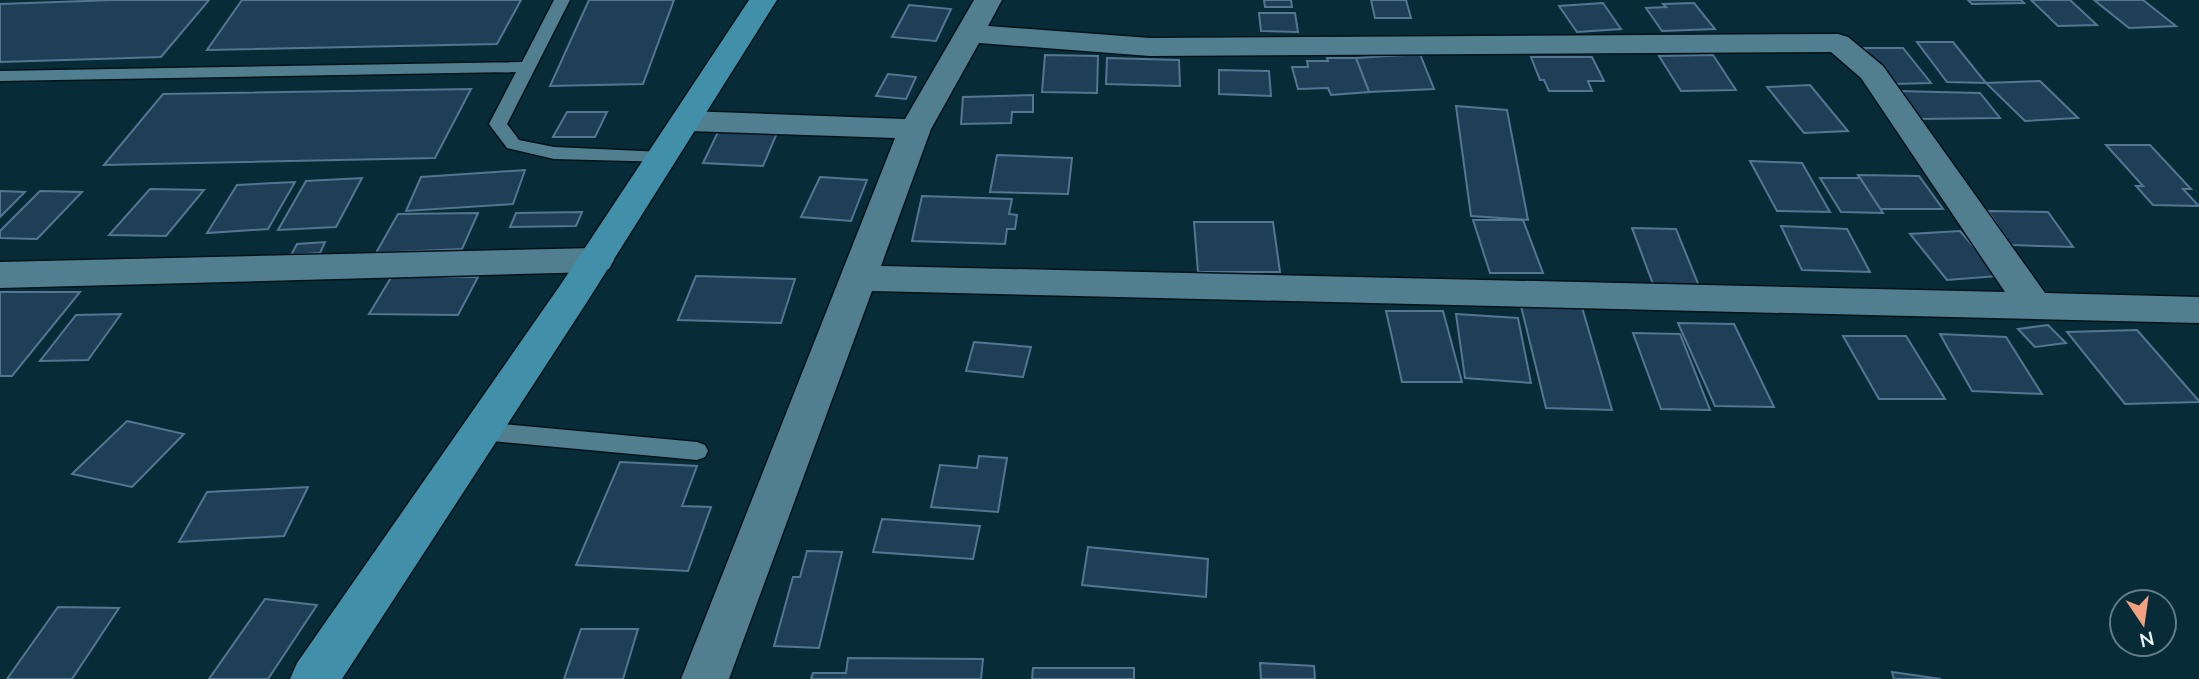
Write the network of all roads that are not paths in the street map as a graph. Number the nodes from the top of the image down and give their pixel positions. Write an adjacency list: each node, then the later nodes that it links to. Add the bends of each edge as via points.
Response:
1 (562, 0): 5 (lane)
2 (763, 0): 7 (main road)
3 (988, 0): 4 (street)
4 (969, 33): 8 (street); 13 (street, via 1150,47 1838,43 1872,72)
5 (526, 67): 6 (lane); 9 (lane, via 498,124 513,144 554,153)
6 (0, 76)
7 (688, 121): 8 (street); 9 (main road)
8 (915, 129): 12 (street)
9 (663, 158): 10 (main road)
10 (596, 260): 11 (street); 15 (main road)
11 (0, 275)
12 (858, 278): 13 (street); 18 (street)
13 (2034, 306): 14 (street)
14 (2199, 310)
15 (481, 431): 16 (lane); 17 (main road)
16 (697, 451)
17 (314, 679)
18 (705, 679)

